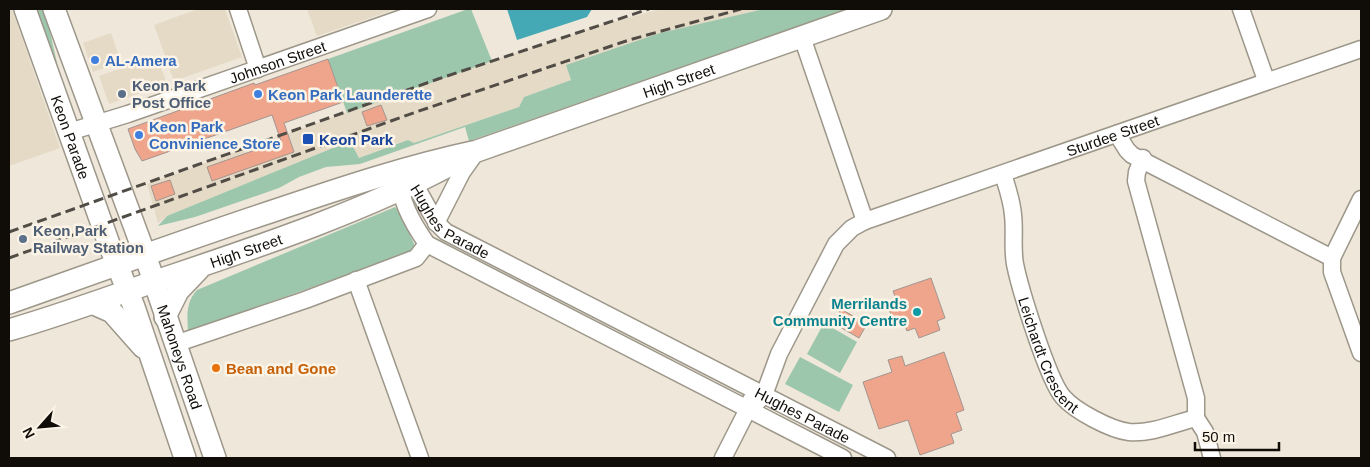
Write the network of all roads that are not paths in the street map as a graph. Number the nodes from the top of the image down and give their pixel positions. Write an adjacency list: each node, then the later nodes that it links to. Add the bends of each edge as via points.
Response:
1 (25, 9): 14 (main road, Keon Parade)
2 (54, 9): 12 (main road, Keon Parade)
3 (238, 9): 10 (street)
4 (428, 9): 7 (street, Johnson Street)
5 (881, 9): 8 (main road, High Street)
6 (1241, 9): 11 (street)
7 (405, 13): 10 (street, Johnson Street)
8 (802, 36): 16 (main road, High Street); 21 (street)
9 (1361, 48): 11 (street, Sturdee Street)
10 (258, 69): 12 (street, Johnson Street)
11 (1266, 80): 13 (street, Sturdee Street)
12 (96, 124): 14 (street, Johnson Street); 25 (main road, Keon Parade)
13 (1136, 128): 15 (street, Sturdee Street); 17 (street, via 1136,148)
14 (69, 132): 27 (main road, Keon Parade)
15 (1117, 134): 17 (street, via 1126,150); 18 (street, Sturdee Street)
16 (477, 151): 19 (main road, High Street); 22 (street, via 462,172)
17 (1142, 158): 26 (street); 44 (street, via 1136,181 1196,398)
18 (1003, 174): 21 (street, Sturdee Street); 44 (street, Leichardt Crescent, via 1013,214 1013,252 1018,276 1051,376 1062,396 1077,409 1111,427 1129,432)
19 (405, 181): 22 (street, Hughes Parade); 23 (street, Hughes Parade, via 420,235); 25 (main road, High Street, via 372,178); 28 (main road, High Street, via 313,226)
20 (1361, 199): 26 (street)
21 (865, 222): 40 (street, Sturdee Street, via 852,228 836,244 779,354 768,366)
22 (436, 223): 24 (street, Hughes Parade, via 446,232)
23 (428, 244): 29 (street, Hughes Parade); 30 (street, via 416,258)
24 (479, 249): 29 (street); 40 (street, Hughes Parade)
25 (145, 254): 27 (main road, High Street); 31 (main road, Mahoneys Road)
26 (1332, 258): 39 (street, via 1332,272)
27 (117, 265): 32 (main road, Mahoneys Road); 33 (main road, High Street)
28 (201, 267): 31 (main road, High Street); 35 (main road, via 178,291)
29 (471, 267): 43 (street, Hughes Parade)
30 (356, 280): 37 (street); 47 (street)
31 (154, 282): 32 (main road, High Street); 35 (main road, Mahoneys Road)
32 (128, 292): 34 (main road, High Street); 38 (main road, Mahoneys Road)
33 (9, 303)
34 (94, 304): 36 (main road, High Street); 38 (main road, via 112,312)
35 (165, 317): 37 (main road, Mahoneys Road)
36 (9, 330)
37 (175, 344): 41 (main road, Mahoneys Road)
38 (148, 353): 42 (main road, Mahoneys Road)
39 (1361, 353)
40 (759, 392): 43 (street, Sturdee Street); 50 (street, Hughes Parade)
41 (193, 396): 42 (main road, via 179,394); 46 (main road, Mahoneys Road)
42 (164, 399): 45 (main road, Mahoneys Road)
43 (748, 409): 48 (street, Sturdee Street); 49 (street, Hughes Parade)
44 (1196, 418): 51 (street, via 1205,432)
45 (185, 458)
46 (215, 458)
47 (420, 458)
48 (723, 458)
49 (843, 458)
50 (887, 458)
51 (1212, 458)

